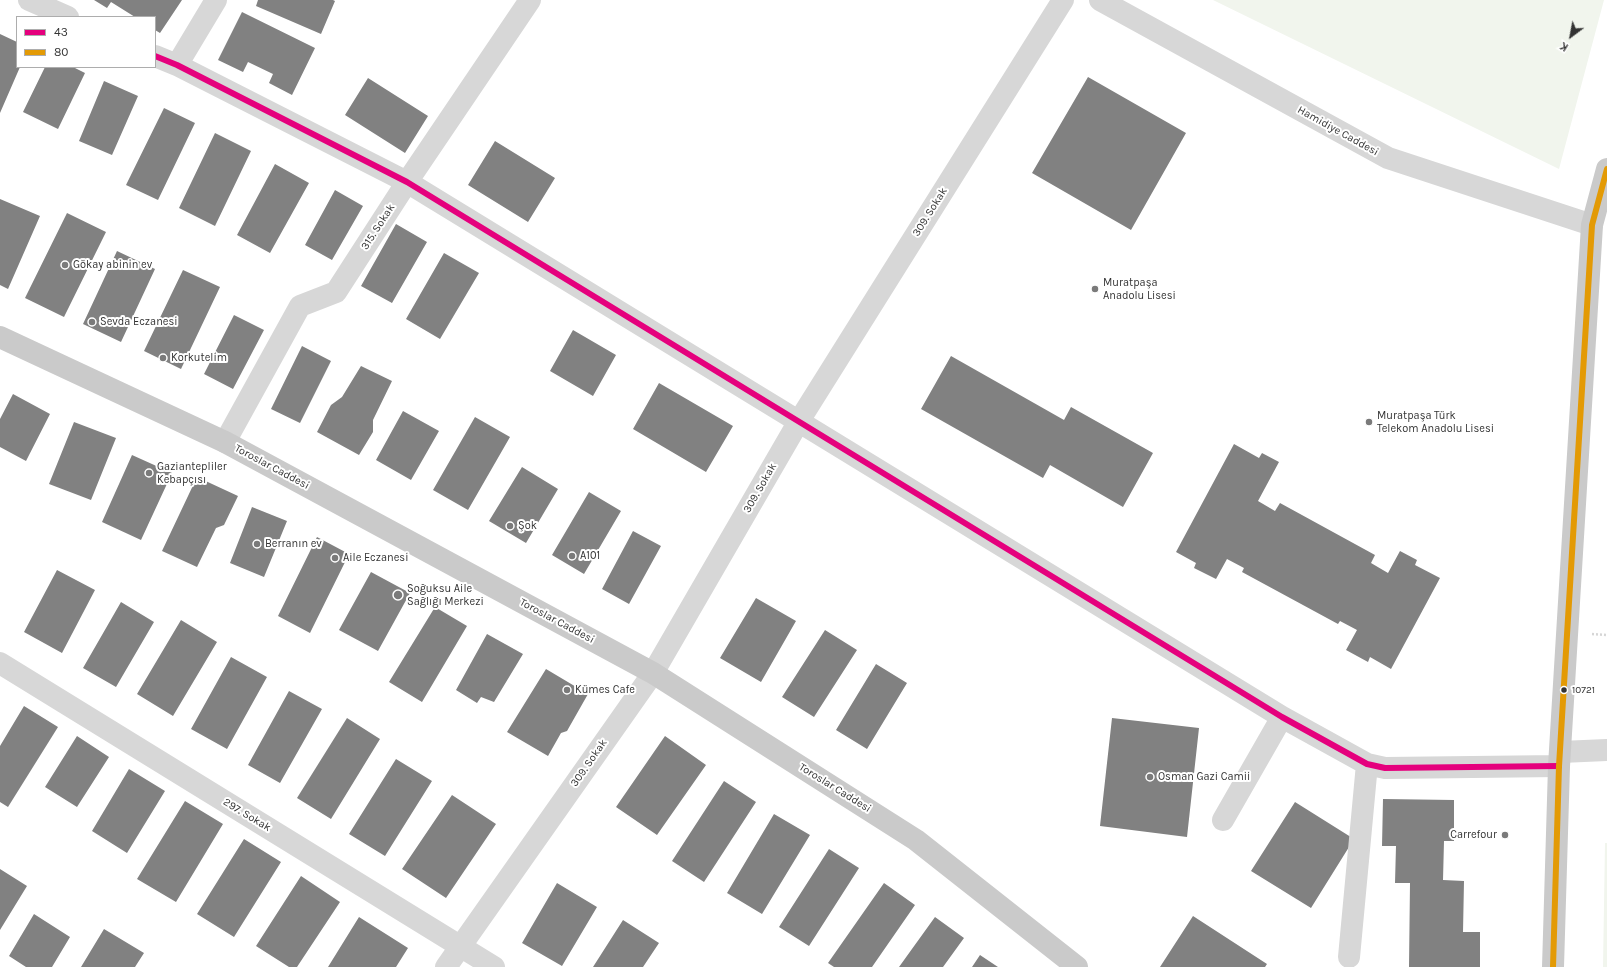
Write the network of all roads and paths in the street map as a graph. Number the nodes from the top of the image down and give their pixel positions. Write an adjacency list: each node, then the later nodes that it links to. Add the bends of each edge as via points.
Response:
1 (29, 0): 6 (street)
2 (216, 0): 8 (street)
3 (530, 0): 10 (street, 315. Sokak)
4 (1063, 0): 13 (street, 309. Sokak)
5 (1100, 0): 11 (street, Hamidiye Caddesi, via 1388,158)
6 (66, 16)
7 (156, 56): 8 (street)
8 (177, 65): 10 (street)
9 (1607, 169): 11 (main road)
10 (407, 182): 13 (street); 14 (street, 315. Sokak, via 336,292 300,306)
11 (1592, 225): 19 (main road)
12 (0, 337): 14 (main road, Toroslar Caddesi)
13 (799, 421): 16 (street, 309. Sokak); 17 (street)
14 (225, 442): 16 (main road, Toroslar Caddesi)
15 (0, 664): 22 (street, 297. Sokak)
16 (652, 673): 22 (street, 309. Sokak); 26 (main road, Toroslar Caddesi, via 916,840)
17 (1282, 717): 20 (street); 21 (street)
18 (1607, 750): 19 (street)
19 (1560, 759): 20 (street, via 1385,768); 27 (main road)
20 (1367, 764): 23 (street)
21 (1223, 820)
22 (461, 946): 24 (street, 309. Sokak); 25 (street, 297. Sokak)
23 (1349, 957)
24 (446, 967)
25 (494, 967)
26 (1077, 967)
27 (1553, 967)

